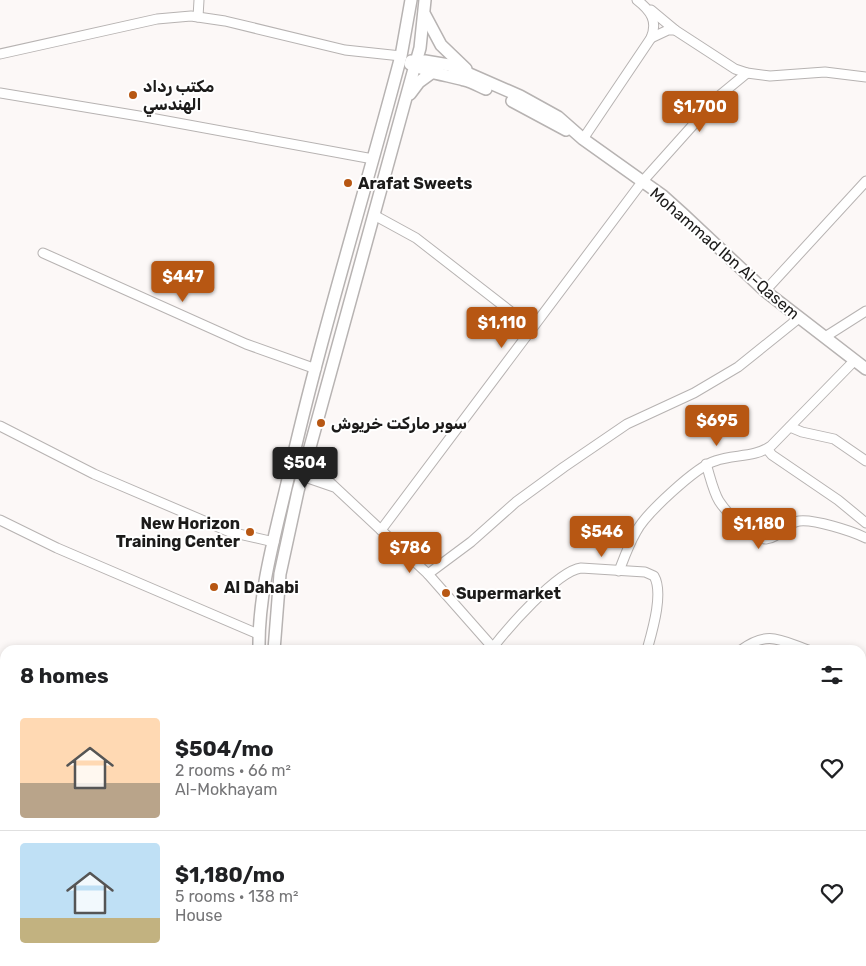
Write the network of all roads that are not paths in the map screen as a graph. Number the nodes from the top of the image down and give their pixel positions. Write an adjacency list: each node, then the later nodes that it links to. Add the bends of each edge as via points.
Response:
1 (199, 0): 6 (street)
2 (411, 0): 9 (main road)
3 (425, 0): 5 (main road)
4 (640, 2): 7 (street); 8 (street, via 655,22)
5 (424, 14): 12 (main road); 16 (main road, via 441,45)
6 (198, 17): 10 (street, via 173,17); 11 (street, via 346,50)
7 (675, 30): 8 (street); 14 (street, via 735,69)
8 (651, 38): 20 (street)
9 (405, 39): 11 (main road); 12 (main road)
10 (0, 54)
11 (401, 56): 15 (main road)
12 (414, 63): 13 (main road); 15 (main road); 16 (main road, via 433,61); 19 (main road)
13 (434, 72): 19 (main road, via 419,82); 20 (main road, via 476,84)
14 (747, 73): 17 (street, via 770,76 824,72); 23 (street, via 719,96)
15 (397, 74): 21 (main road)
16 (473, 75): 20 (main road, via 558,117)
17 (866, 77)
18 (0, 93): 21 (street)
19 (406, 102): 24 (main road)
20 (584, 139): 23 (main road, Mohammad Ibn Al-Qasem)
21 (374, 159): 32 (main road)
22 (866, 181): 26 (street)
23 (642, 182): 26 (main road, Mohammad Ibn Al-Qasem, via 683,214); 29 (street)
24 (374, 215): 29 (street, via 416,238); 37 (main road)
25 (43, 254): 32 (street, via 246,344)
26 (765, 291): 28 (main road, Mohammad Ibn Al-Qasem)
27 (866, 311): 30 (street)
28 (799, 318): 30 (main road, Mohammad Ibn Al-Qasem); 49 (street, via 738,367 694,393 627,424 564,467)
29 (532, 328): 45 (street)
30 (826, 337): 31 (main road, Mohammad Ibn Al-Qasem)
31 (855, 360): 33 (main road, Mohammad Ibn Al-Qasem); 35 (street)
32 (316, 369): 40 (main road)
33 (866, 369)
34 (0, 426): 47 (street, via 94,474 175,509 230,532)
35 (790, 427): 36 (street); 38 (street, via 834,439)
36 (768, 448): 39 (street); 44 (street, via 772,455)
37 (306, 460): 40 (street); 41 (main road); 42 (street)
38 (866, 461)
39 (706, 464): 46 (street, via 718,500 736,521 759,538 771,537 803,520 846,528); 48 (street, via 667,496 636,530)
40 (291, 466): 41 (street); 47 (main road)
41 (302, 476): 42 (street); 52 (main road, via 280,574)
42 (334, 487): 45 (street)
43 (0, 520): 50 (street, via 57,548)
44 (866, 523)
45 (381, 530): 49 (street)
46 (866, 538)
47 (274, 542): 50 (main road)
48 (619, 570): 54 (street, via 581,568 570,571 519,616); 55 (street, via 650,573 656,581 657,607)
49 (428, 574): 53 (street)
50 (258, 634): 51 (main road)
51 (257, 645)
52 (274, 645)
53 (490, 645)
54 (496, 645)
55 (648, 645)
56 (748, 645): 57 (street, via 764,638)
57 (793, 645)

